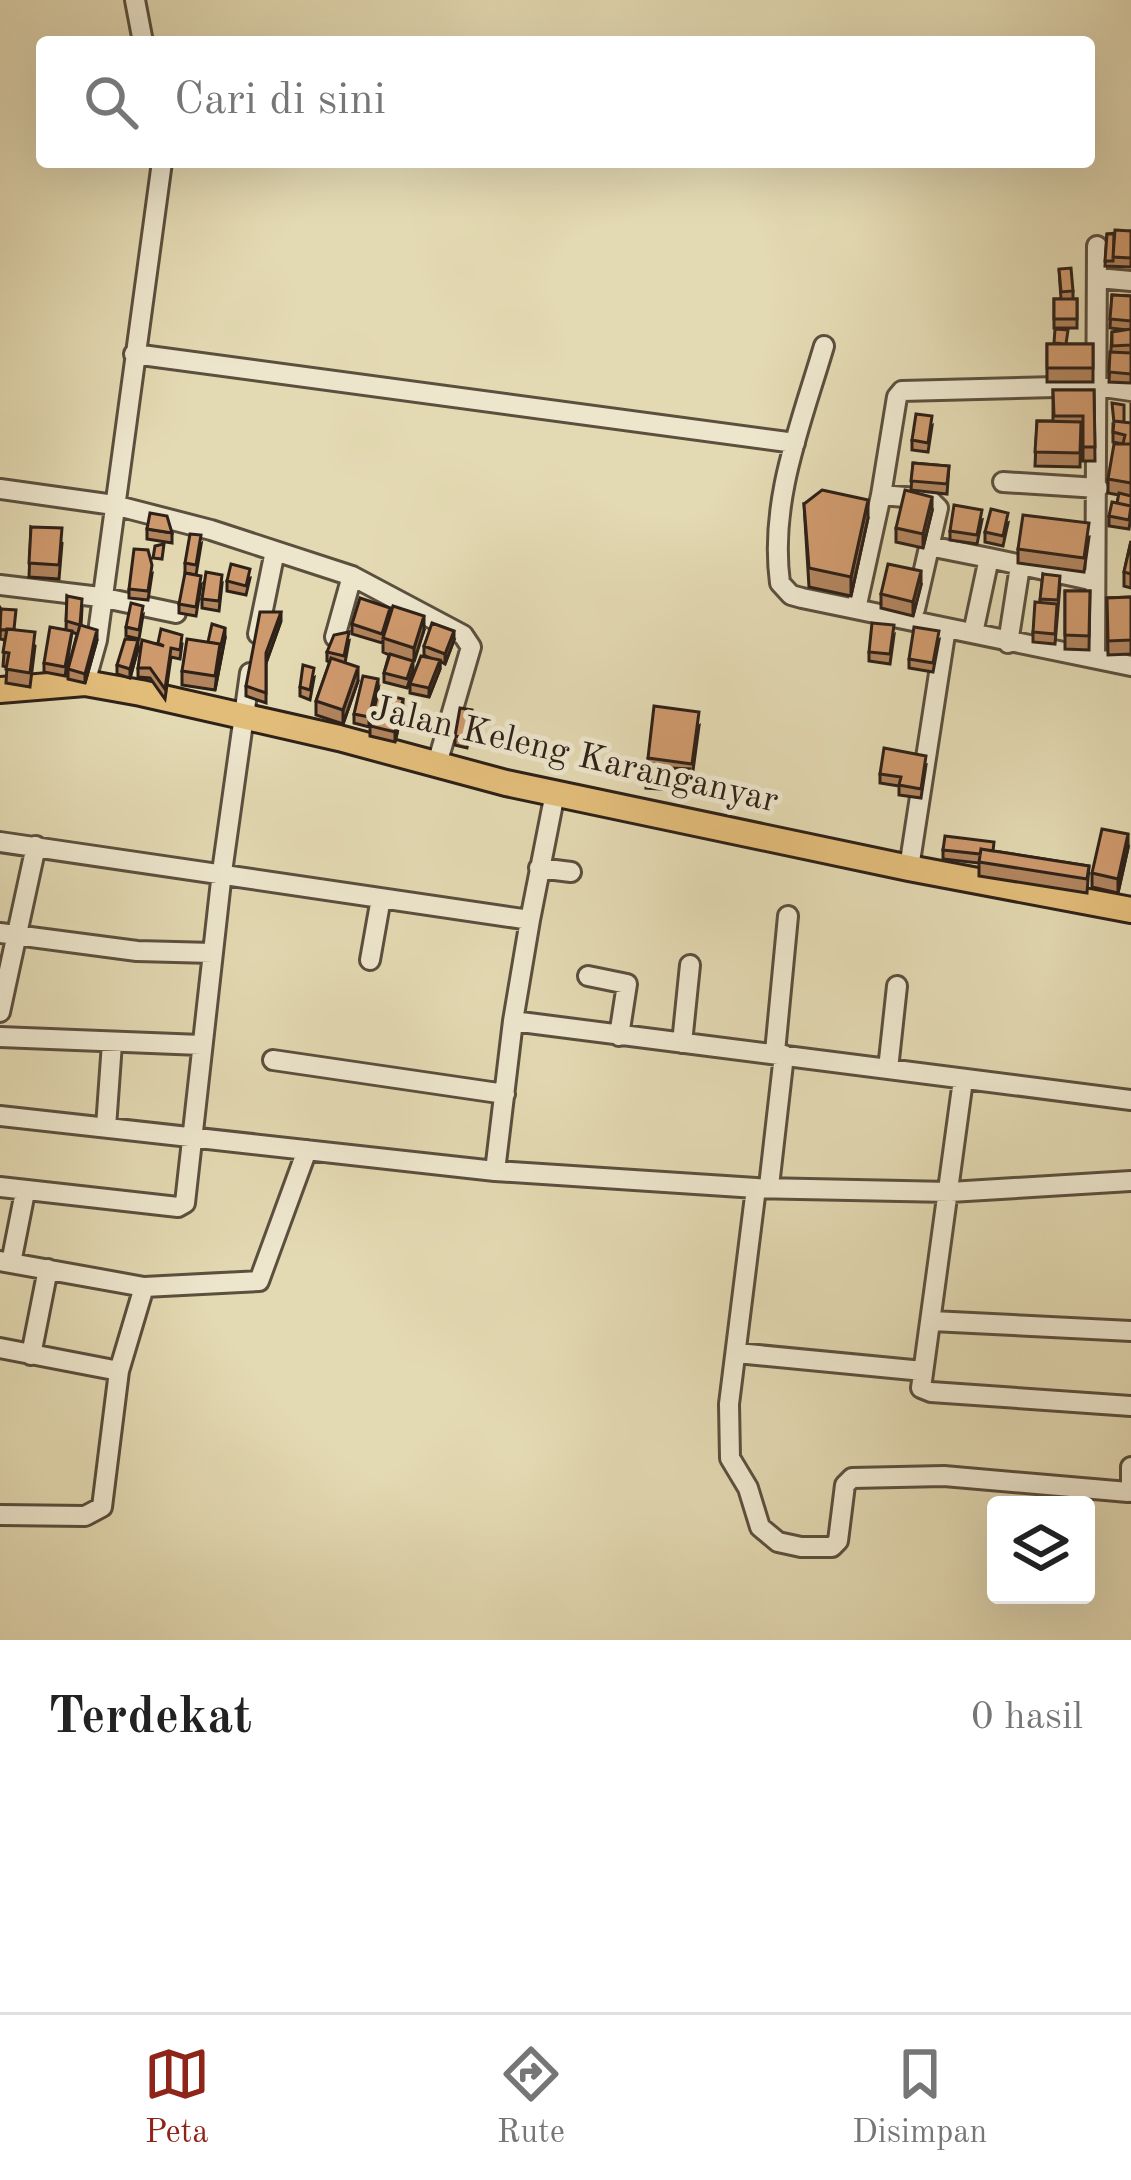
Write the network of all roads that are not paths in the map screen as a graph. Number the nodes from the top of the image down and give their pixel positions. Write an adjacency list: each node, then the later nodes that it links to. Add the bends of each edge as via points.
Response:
1 (135, 0): 2 (street)
2 (142, 36)
3 (161, 168): 8 (street)
4 (1097, 246): 5 (street)
5 (1098, 278): 6 (street); 9 (street)
6 (1131, 281)
7 (824, 346): 11 (street)
8 (134, 354): 11 (street); 16 (street)
9 (1097, 386): 10 (street); 13 (street); 15 (street, via 902,391)
10 (1131, 391)
11 (795, 443): 25 (street, via 776,532 780,583 790,595)
12 (1003, 482): 13 (street)
13 (1098, 488): 22 (street)
14 (0, 489): 16 (street)
15 (880, 495): 17 (street, via 937,504); 25 (street)
16 (114, 505): 18 (street); 24 (street)
17 (929, 546): 19 (street); 27 (street)
18 (275, 550): 21 (street); 36 (street)
19 (989, 558): 20 (street); 29 (street)
20 (1020, 566): 22 (street); 31 (street)
21 (352, 577): 30 (street); 37 (street, via 470,641)
22 (1095, 581): 32 (street)
23 (0, 585): 24 (street)
24 (100, 597): 26 (street); 34 (street)
25 (856, 609): 27 (street)
26 (176, 613)
27 (913, 621): 28 (street)
28 (946, 628): 29 (street); 42 (street)
29 (973, 633): 31 (street)
30 (334, 637)
31 (1008, 643): 32 (street)
32 (1095, 658): 33 (street)
33 (1131, 666)
34 (86, 683): 35 (main road, Jalan Keleng Karanganyar); 36 (main road, Jalan Keleng Karanganyar)
35 (0, 691)
36 (242, 716): 37 (main road, Jalan Keleng Karanganyar); 43 (street)
37 (437, 764): 38 (main road, Jalan Keleng Karanganyar)
38 (555, 793): 41 (street); 42 (main road, Jalan Keleng Karanganyar)
39 (0, 842): 40 (street)
40 (36, 846): 43 (street); 49 (street)
41 (539, 868): 44 (street); 48 (street)
42 (909, 868): 46 (main road, Jalan Keleng Karanganyar)
43 (222, 872): 45 (street); 50 (street)
44 (571, 872)
45 (381, 898): 48 (street); 51 (street)
46 (1131, 910)
47 (788, 916): 62 (street)
48 (530, 920): 56 (street)
49 (8, 934): 50 (street); 55 (street)
50 (213, 952): 61 (street)
51 (370, 960)
52 (690, 965): 60 (street)
53 (588, 976): 58 (street, via 627,984)
54 (897, 986): 64 (street)
55 (0, 1012)
56 (513, 1021): 58 (street); 66 (street)
57 (0, 1036): 59 (street)
58 (619, 1036): 60 (street)
59 (112, 1043): 61 (street); 69 (street)
60 (682, 1043): 62 (street)
61 (201, 1045): 70 (street)
62 (779, 1053): 64 (street); 75 (street)
63 (273, 1060): 66 (street)
64 (888, 1069): 65 (street)
65 (963, 1080): 67 (street); 77 (street)
66 (505, 1094): 72 (street)
67 (1131, 1100)
68 (0, 1116): 69 (street)
69 (106, 1127): 70 (street)
70 (191, 1135): 71 (street); 76 (street, via 184,1205)
71 (307, 1150): 72 (street); 80 (street, via 259,1281)
72 (495, 1171): 75 (street)
73 (1131, 1181): 77 (street)
74 (0, 1187): 76 (street)
75 (762, 1187): 77 (street); 84 (street)
76 (25, 1192): 78 (street)
77 (950, 1192): 81 (street)
78 (6, 1262): 79 (street)
79 (48, 1269): 80 (street); 85 (street)
80 (144, 1287): 86 (street)
81 (932, 1321): 82 (street); 87 (street)
82 (1131, 1331)
83 (0, 1348): 85 (street)
84 (736, 1353): 87 (street); 90 (street, via 732,1466 760,1527 778,1542 836,1544 852,1478 944,1476)
85 (32, 1355): 86 (street)
86 (119, 1371): 91 (street, via 102,1507 85,1516)
87 (922, 1371): 88 (street, via 921,1388 931,1392)
88 (1131, 1406)
89 (1131, 1467): 90 (street)
90 (1130, 1492)
91 (0, 1515)

